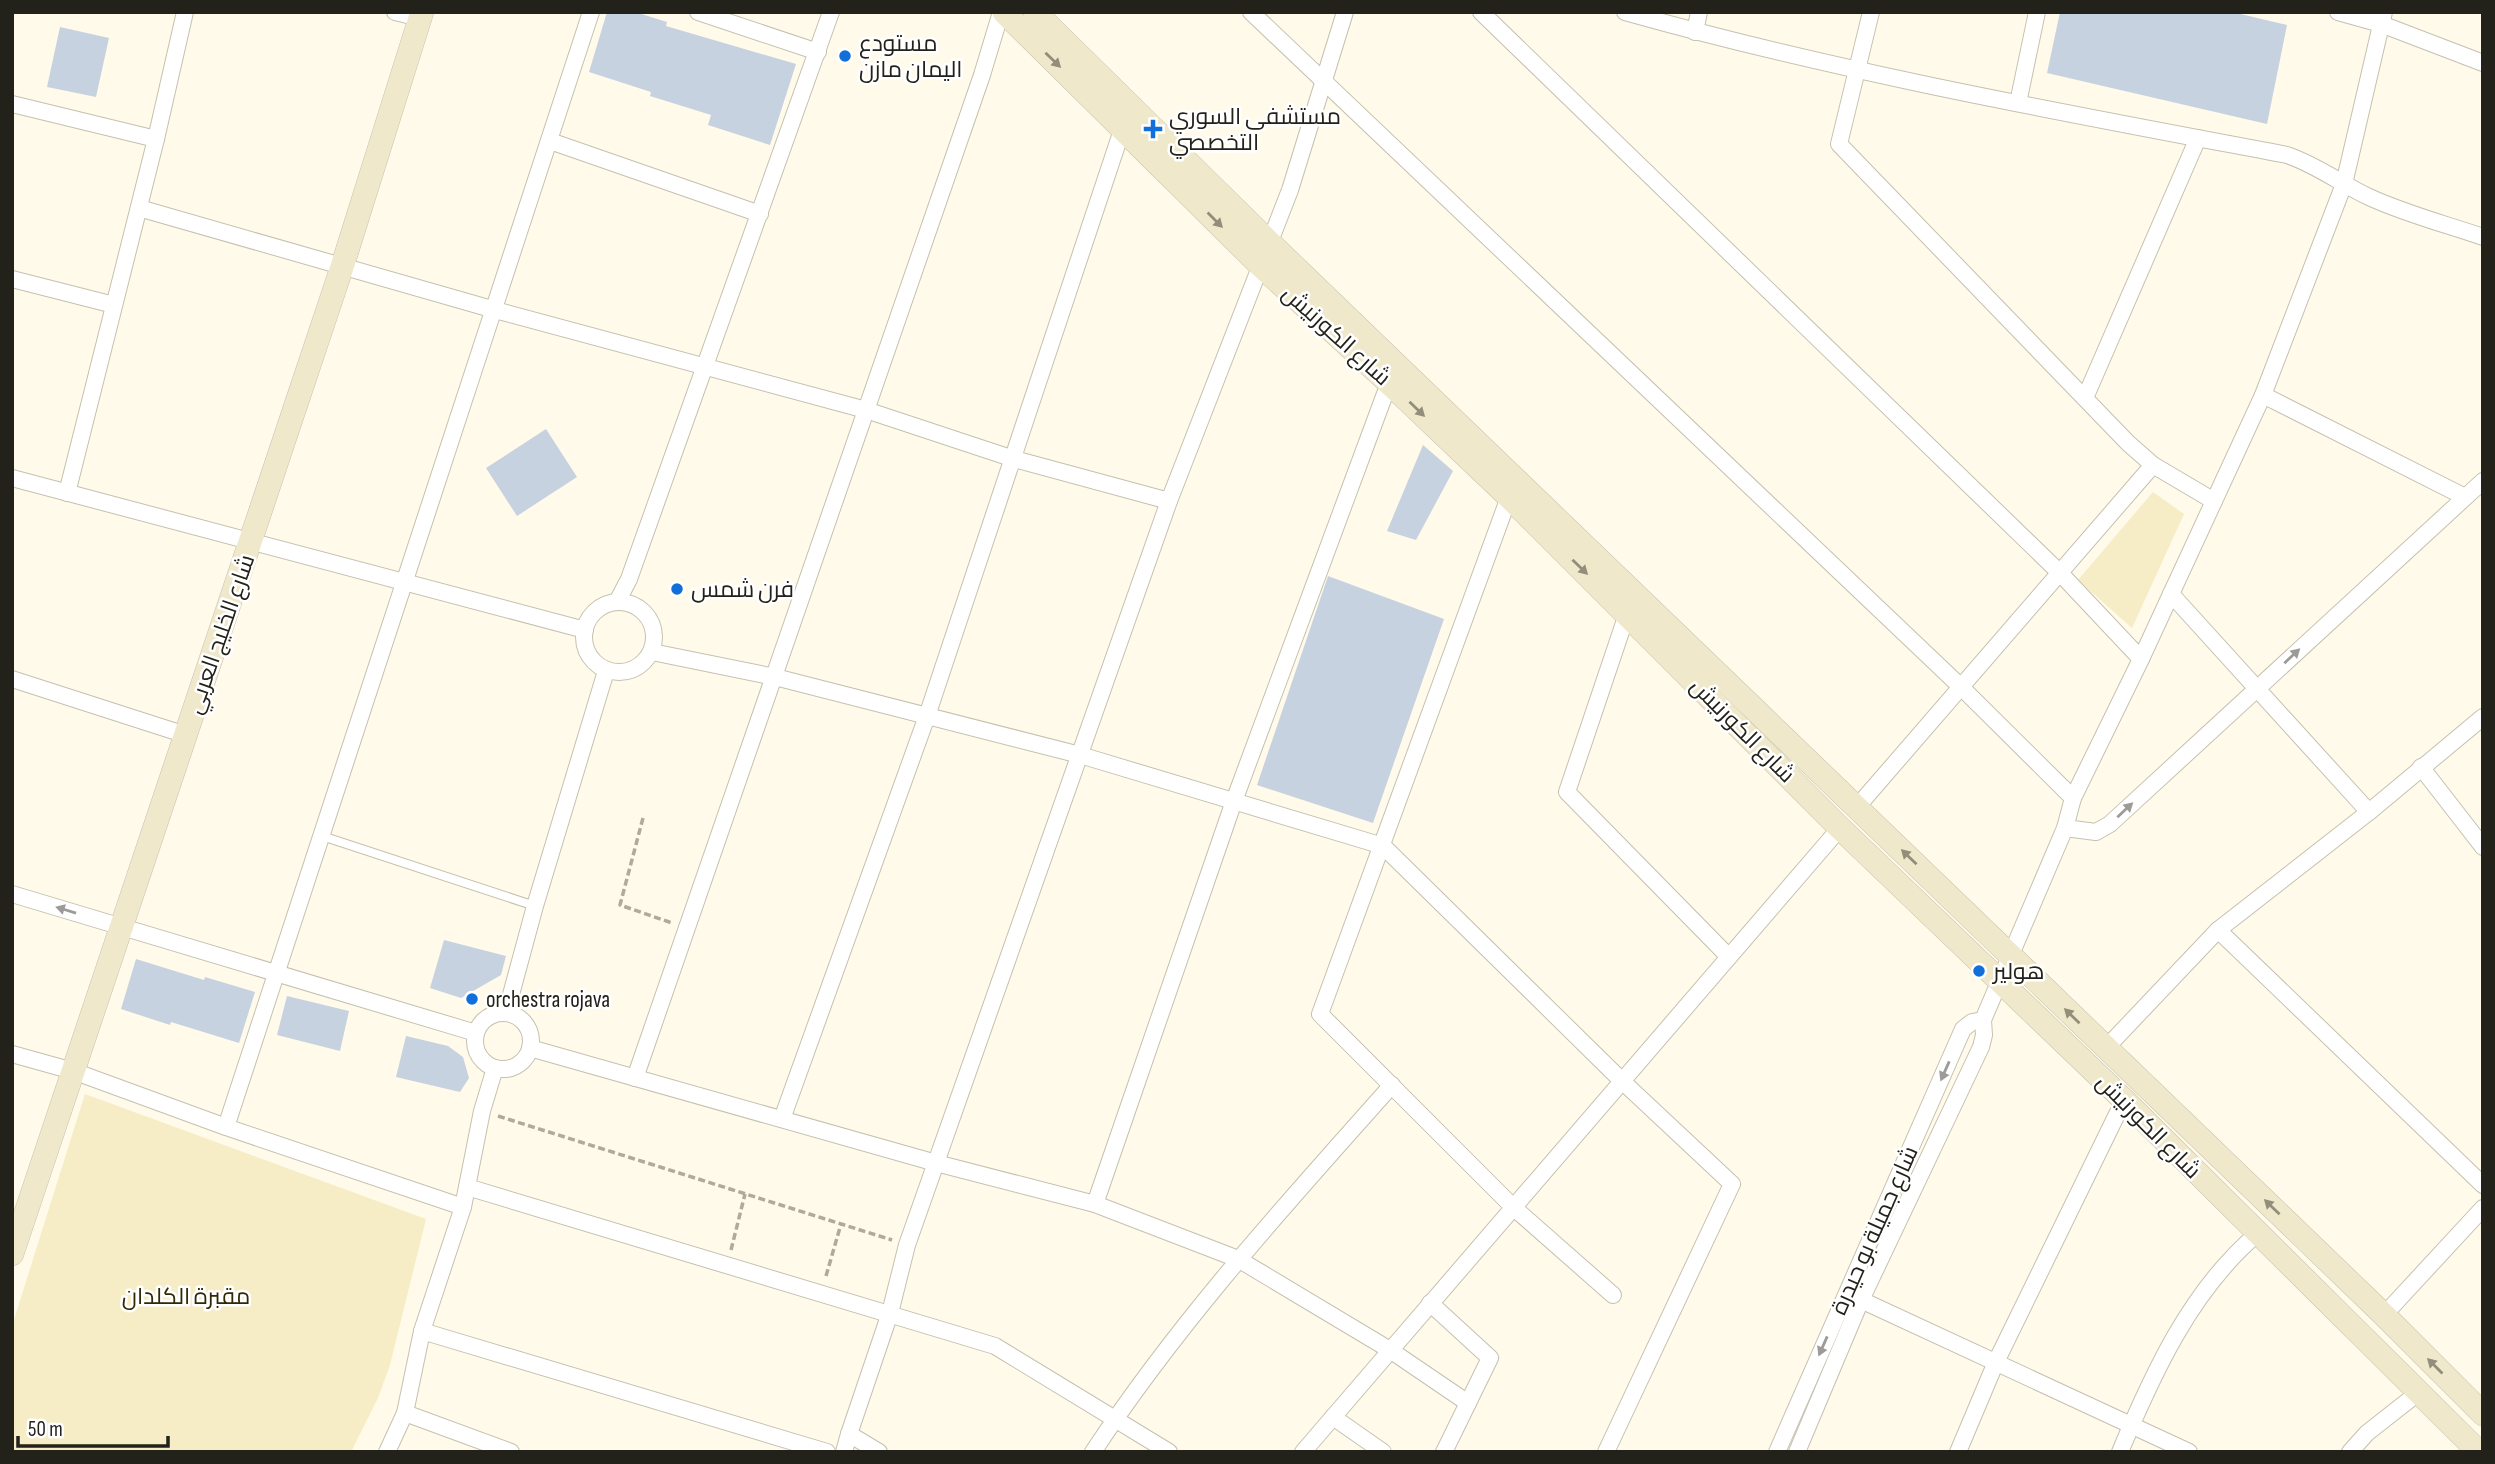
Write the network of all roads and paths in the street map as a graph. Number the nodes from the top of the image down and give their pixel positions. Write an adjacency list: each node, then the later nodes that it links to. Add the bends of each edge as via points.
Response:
1 (185, 12): 27 (street)
2 (395, 12): 16 (street)
3 (591, 12): 28 (street)
4 (698, 12): 19 (street)
5 (831, 12): 19 (street)
6 (1003, 12): 25 (street, شارع الكورنيش, one-way to 25); 43 (street)
7 (1035, 12): 33 (street, شارع الكورنيش)
8 (1251, 12): 22 (street)
9 (1345, 12): 22 (street)
10 (1481, 12): 54 (street)
11 (1625, 12): 18 (street)
12 (1699, 12): 18 (street)
13 (1871, 12): 21 (street)
14 (2036, 12): 23 (street)
15 (2338, 12): 17 (street)
16 (421, 15): 35 (street, شارع الخليج العربي)
17 (2383, 18): 20 (street); 29 (street)
18 (1695, 32): 21 (street)
19 (818, 52): 31 (street)
20 (2483, 63)
21 (1857, 70): 23 (street); 42 (street, via 1839,144)
22 (1325, 82): 33 (street); 65 (street)
23 (2018, 103): 26 (street)
24 (12, 104): 27 (street)
25 (1123, 127): 34 (street, شارع الكورنيش, one-way to 34); 44 (street)
26 (2198, 138): 29 (street, via 2307,161); 42 (street)
27 (156, 139): 30 (street)
28 (551, 141): 31 (street); 38 (street)
29 (2344, 184): 32 (street, via 2391,206); 41 (street)
30 (139, 208): 35 (street); 37 (street)
31 (760, 214): 39 (street)
32 (2483, 237)
33 (1270, 243): 34 (street); 74 (street, شارع الكورنيش)
34 (1261, 266): 40 (street, شارع الكورنيش); 51 (street)
35 (342, 267): 38 (street); 53 (street, شارع الخليج العربي)
36 (12, 279): 37 (street)
37 (114, 305): 48 (street)
38 (495, 310): 39 (street); 55 (street)
39 (705, 365): 43 (street); 57 (street)
40 (1390, 383): 49 (street, شارع الكورنيش, one-way to 49); 73 (street)
41 (2263, 395): 50 (street); 52 (street)
42 (2085, 398): 45 (street)
43 (866, 410): 44 (street); 63 (street)
44 (1014, 458): 51 (street); 67 (street)
45 (2153, 465): 52 (street); 54 (street)
46 (12, 478): 48 (street)
47 (2483, 481): 50 (street)
48 (67, 493): 53 (street)
49 (1509, 497): 58 (street, شارع الكورنيش, one-way to 58); 80 (street)
50 (2465, 497): 66 (street, one-way to 50)
51 (1169, 501): 70 (street)
52 (2214, 501): 56 (street)
53 (251, 541): 55 (street); 69 (street, شارع الخليج العربي)
54 (2060, 573): 61 (street); 65 (street)
55 (406, 582): 59 (street); 79 (street)
56 (2171, 594): 61 (street); 66 (street)
57 (617, 602): 59 (street, via 597,609); 60 (street, via 640,608 648,617 654,628)
58 (1627, 614): 77 (street, شارع الكورنيش); 88 (street, via 1567,792)
59 (585, 631): 62 (street, via 585,648)
60 (652, 652): 62 (street, via 628,672); 63 (street)
61 (2141, 659): 72 (street)
62 (606, 670): 83 (street)
63 (775, 677): 67 (street); 85 (street)
64 (12, 679): 69 (street)
65 (1961, 687): 72 (street); 74 (street)
66 (2257, 689): 75 (street); 78 (street, one-way to 66, via 2095,832 2110,824)
67 (927, 716): 70 (street); 104 (street)
68 (2483, 717): 71 (street)
69 (186, 735): 84 (street, شارع الخليج العربي)
70 (1080, 755): 73 (street); 106 (street)
71 (2421, 767): 75 (street); 81 (street)
72 (2073, 798): 78 (street)
73 (1234, 801): 80 (street); 110 (street)
74 (1857, 807): 87 (street, شارع الكورنيش, one-way to 74)
75 (2369, 812): 86 (street)
76 (643, 818): 85 (path, via 620,905)
77 (1840, 828): 88 (street); 90 (street, شارع الكورنيش)
78 (2065, 828): 87 (street)
79 (322, 836): 83 (lane); 89 (street)
80 (1383, 846): 100 (street); 101 (street, via 1320,1014)
81 (2483, 847)
82 (12, 894): 84 (street, one-way to 82)
83 (535, 906): 91 (street)
84 (121, 927): 89 (street); 98 (street, شارع الخليج العربي)
85 (687, 929): 99 (street)
86 (2218, 930): 95 (street); 107 (street)
87 (2010, 956): 90 (street); 95 (street, شارع الكورنيش, one-way to 87)
88 (1729, 957): 100 (street)
89 (277, 973): 93 (street); 105 (street)
90 (1999, 981): 92 (street); 102 (street, شارع الكورنيش)
91 (506, 1013): 93 (street, via 489,1016); 94 (street, via 527,1027)
92 (1983, 1020): 122 (street, via 1981,1046); 148 (street, شارع جميلة بو حيدرة, one-way to 148, via 1963,1029)
93 (476, 1033): 97 (street, via 478,1055)
94 (530, 1048): 97 (street, via 517,1066); 99 (street)
95 (2106, 1048): 125 (street, شارع الكورنيش, one-way to 95)
96 (12, 1054): 98 (street)
97 (495, 1068): 103 (street)
98 (73, 1071): 105 (street); 117 (street, شارع الخليج العربي)
99 (635, 1078): 104 (street)
100 (1622, 1081): 112 (street); 147 (street, via 1732,1184)
101 (1392, 1086): 112 (street); 118 (street)
102 (2124, 1100): 115 (street, شارع الكورنيش); 128 (street)
103 (482, 1111): 108 (street); 109 (path)
104 (782, 1119): 106 (street)
105 (226, 1127): 111 (street)
106 (936, 1163): 110 (street); 116 (street)
107 (2483, 1185)
108 (467, 1187): 111 (street); 119 (street)
109 (746, 1194): 114 (path); 119 (path)
110 (1095, 1204): 118 (street)
111 (463, 1207): 126 (street)
112 (1513, 1207): 121 (street); 123 (street)
113 (2483, 1208): 125 (street)
114 (842, 1224): 116 (path); 120 (path)
115 (2257, 1234): 129 (street, شارع الكورنيش); 135 (street, via 2233,1254 2180,1326)
116 (907, 1245): 124 (street)
117 (12, 1254)
118 (1238, 1259): 127 (street); 134 (street)
119 (727, 1265): 120 (street)
120 (821, 1293): 124 (street)
121 (1613, 1295)
122 (1861, 1300): 128 (street); 149 (street)
123 (1430, 1303): 127 (street); 130 (street, via 1490,1358)
124 (890, 1313): 134 (street, via 995,1346); 136 (street)
125 (2384, 1315): 132 (street, شارع الكورنيش, one-way to 125)
126 (422, 1331): 131 (street); 139 (street)
127 (1390, 1350): 130 (street); 133 (street)
128 (1996, 1362): 135 (street); 150 (street)
129 (2418, 1393): 153 (street); 154 (street, شارع الكورنيش)
130 (1468, 1403): 146 (street)
131 (405, 1413): 137 (street); 138 (street)
132 (2483, 1414)
133 (1333, 1417): 144 (street); 145 (street)
134 (1115, 1418): 142 (street); 143 (street)
135 (2132, 1425): 151 (street); 152 (street)
136 (849, 1434): 140 (street); 141 (street)
137 (387, 1452)
138 (511, 1452)
139 (827, 1452)
140 (844, 1452)
141 (879, 1452)
142 (1093, 1452)
143 (1169, 1452)
144 (1303, 1452)
145 (1383, 1452)
146 (1444, 1452)
147 (1606, 1452)
148 (1777, 1452)
149 (1797, 1452)
150 (1958, 1452)
151 (2120, 1452)
152 (2189, 1452)
153 (2350, 1452)
154 (2479, 1452)

